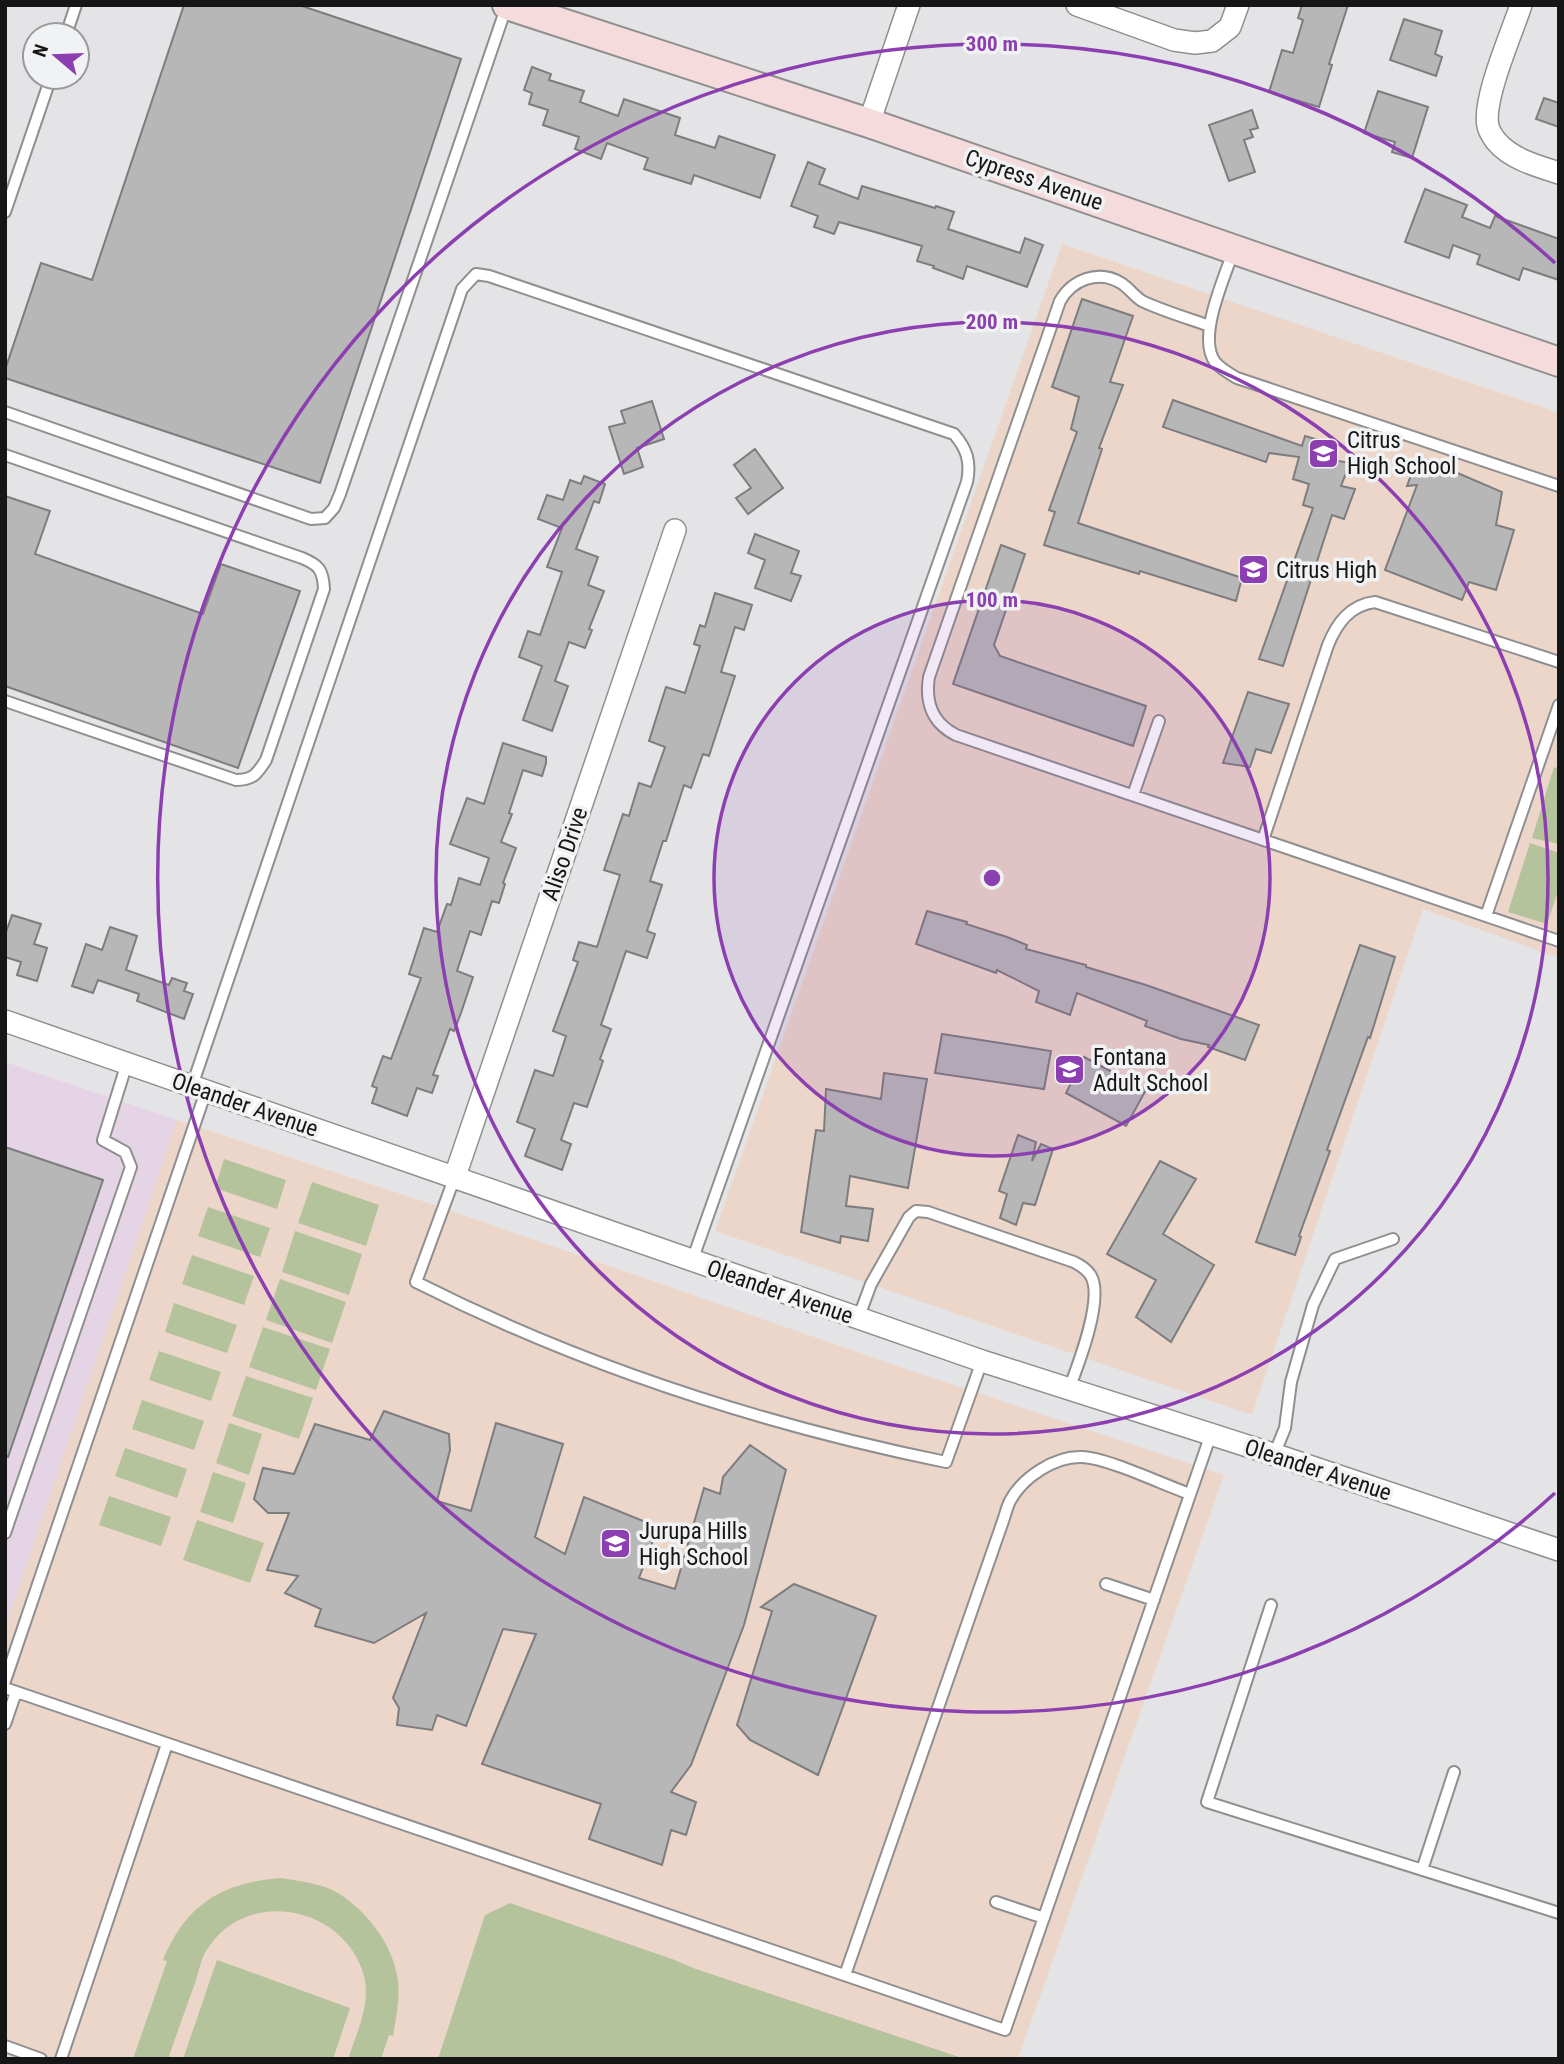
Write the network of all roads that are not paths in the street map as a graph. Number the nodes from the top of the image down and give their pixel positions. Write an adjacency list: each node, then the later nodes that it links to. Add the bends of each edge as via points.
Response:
1 (507, 5): 7 (street, Cypress Avenue); 13 (lane, via 340,494 325,517 311,519)
2 (909, 5): 7 (street)
3 (1077, 5): 4 (street, via 1174,40 1195,43 1212,41 1230,27)
4 (1238, 5)
5 (1521, 5): 8 (street, via 1490,97 1488,128 1498,143 1526,162)
6 (46, 91): 9 (lane)
7 (869, 123): 10 (street, Cypress Avenue)
8 (1559, 173)
9 (5, 212)
10 (1234, 249): 11 (lane); 12 (street, Cypress Avenue)
11 (1209, 326): 15 (lane, via 1214,361 1237,378); 21 (lane, via 1139,299 1120,282 1107,278 1093,277 1066,290 929,677 932,714 946,730)
12 (1559, 362)
13 (5, 412)
14 (5, 454): 18 (lane, via 317,564 324,589 266,760 247,780)
15 (1559, 486)
16 (675, 530): 28 (street, Aliso Drive)
17 (1559, 662): 22 (lane, via 1390,606 1363,603 1342,620 1328,645)
18 (5, 701)
19 (1559, 705): 23 (lane)
20 (1159, 721): 21 (lane)
21 (1133, 795): 22 (lane)
22 (1263, 840): 23 (lane)
23 (1486, 916): 24 (lane)
24 (1559, 941)
25 (5, 1021): 26 (street, Oleander Avenue)
26 (127, 1063): 27 (street, Oleander Avenue); 37 (lane, via 103,1140 125,1152 131,1167)
27 (199, 1088): 28 (street, Oleander Avenue); 30 (lane, via 467,281 476,274 489,276 954,434 967,454 968,482); 42 (lane)
28 (454, 1179): 30 (street, Oleander Avenue); 32 (lane, via 416,1282 532,1334 690,1393 829,1435 946,1462)
29 (1393, 1239): 35 (lane, via 1335,1259 1313,1305 1291,1382 1285,1428)
30 (692, 1261): 31 (street, Oleander Avenue)
31 (858, 1319): 32 (street, Oleander Avenue); 33 (lane, via 871,1284 909,1217 916,1211 928,1212 1086,1269 1094,1285 1093,1306)
32 (982, 1361): 33 (street, Oleander Avenue)
33 (1069, 1389): 34 (street, Oleander Avenue)
34 (1211, 1434): 35 (street, Oleander Avenue); 36 (lane)
35 (1274, 1455): 38 (street, Oleander Avenue)
36 (1190, 1494): 40 (lane); 51 (lane, via 1083,1457 1051,1464 1019,1488 1010,1501)
37 (5, 1533)
38 (1559, 1550)
39 (1106, 1584): 40 (lane)
40 (1154, 1600): 50 (lane)
41 (1271, 1605): 47 (lane, via 1207,1802)
42 (5, 1681)
43 (11, 1690): 44 (lane); 45 (lane)
44 (5, 1724)
45 (167, 1744): 51 (lane); 54 (lane)
46 (1454, 1772): 47 (lane)
47 (1422, 1870): 49 (lane)
48 (996, 1902): 50 (lane)
49 (1559, 1913)
50 (1044, 1918): 51 (lane, via 1005,2030)
51 (845, 1975)
52 (5, 2046): 53 (lane)
53 (41, 2059)
54 (61, 2059)

